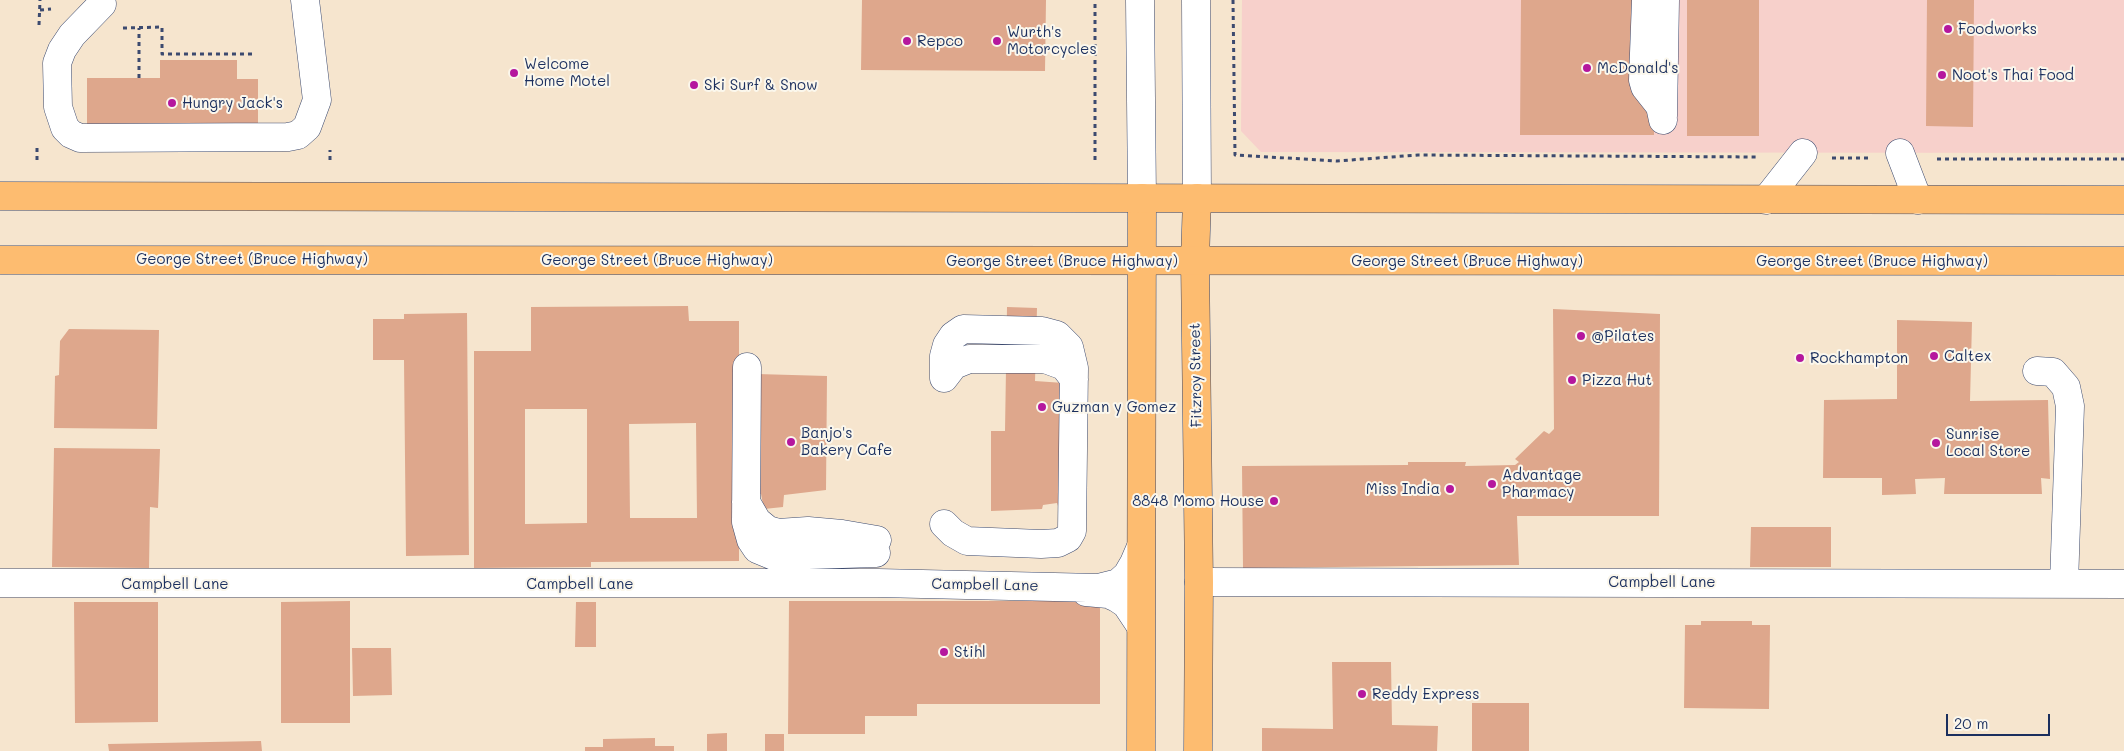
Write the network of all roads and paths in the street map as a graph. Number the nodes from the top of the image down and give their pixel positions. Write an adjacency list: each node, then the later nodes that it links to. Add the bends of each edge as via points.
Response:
1 (305, 0): 8 (street, via 317,100 307,127 298,135 288,137 80,138 71,134 65,128 58,107 57,63 72,35)
2 (1095, 0): 16 (path)
3 (1140, 0): 18 (street)
4 (1196, 0): 19 (street, Fitzroy Street)
5 (1233, 0): 13 (path, via 1234,155 1337,162 1418,155)
6 (1646, 0): 7 (street, via 1643,80 1660,106 1663,120)
7 (1665, 0)
8 (102, 4)
9 (140, 28): 10 (path); 11 (path, via 162,27 162,54); 12 (path)
10 (120, 29)
11 (252, 54)
12 (139, 78)
13 (1801, 155): 14 (path); 20 (street)
14 (1901, 156): 15 (path); 21 (street)
15 (2124, 159)
16 (1095, 160)
17 (0, 196): 18 (main road)
18 (1142, 198): 19 (main road); 25 (main road)
19 (1197, 198): 20 (main road); 26 (main road, Fitzroy Street)
20 (1766, 200): 21 (main road)
21 (1918, 200): 22 (main road)
22 (2124, 200)
23 (0, 260): 25 (main road, George Street (Bruce Highway))
24 (2124, 260): 26 (main road, George Street (Bruce Highway))
25 (1141, 261): 26 (main road, George Street (Bruce Highway)); 32 (main road)
26 (1195, 261): 33 (main road, Fitzroy Street)
27 (746, 367): 31 (street, via 746,522 751,540 763,553 774,556)
28 (2037, 372): 36 (street, via 2053,372 2066,387 2070,406)
29 (944, 378): 30 (street, via 947,345 963,330 1042,331 1057,335 1068,347 1074,368 1072,531 1068,538 1058,543 1041,544 967,541)
30 (944, 524)
31 (876, 546)
32 (1140, 549): 35 (street, Campbell Lane, via 1134,564 1118,583 1098,588); 38 (main road)
33 (1199, 582): 36 (street, Campbell Lane); 40 (main road, Fitzroy Street)
34 (0, 583): 35 (street, Campbell Lane)
35 (740, 584): 38 (street, via 807,590 1096,592 1122,601)
36 (2064, 584): 37 (street, Campbell Lane)
37 (2124, 584)
38 (1140, 625): 39 (main road)
39 (1141, 751)
40 (1198, 751)

